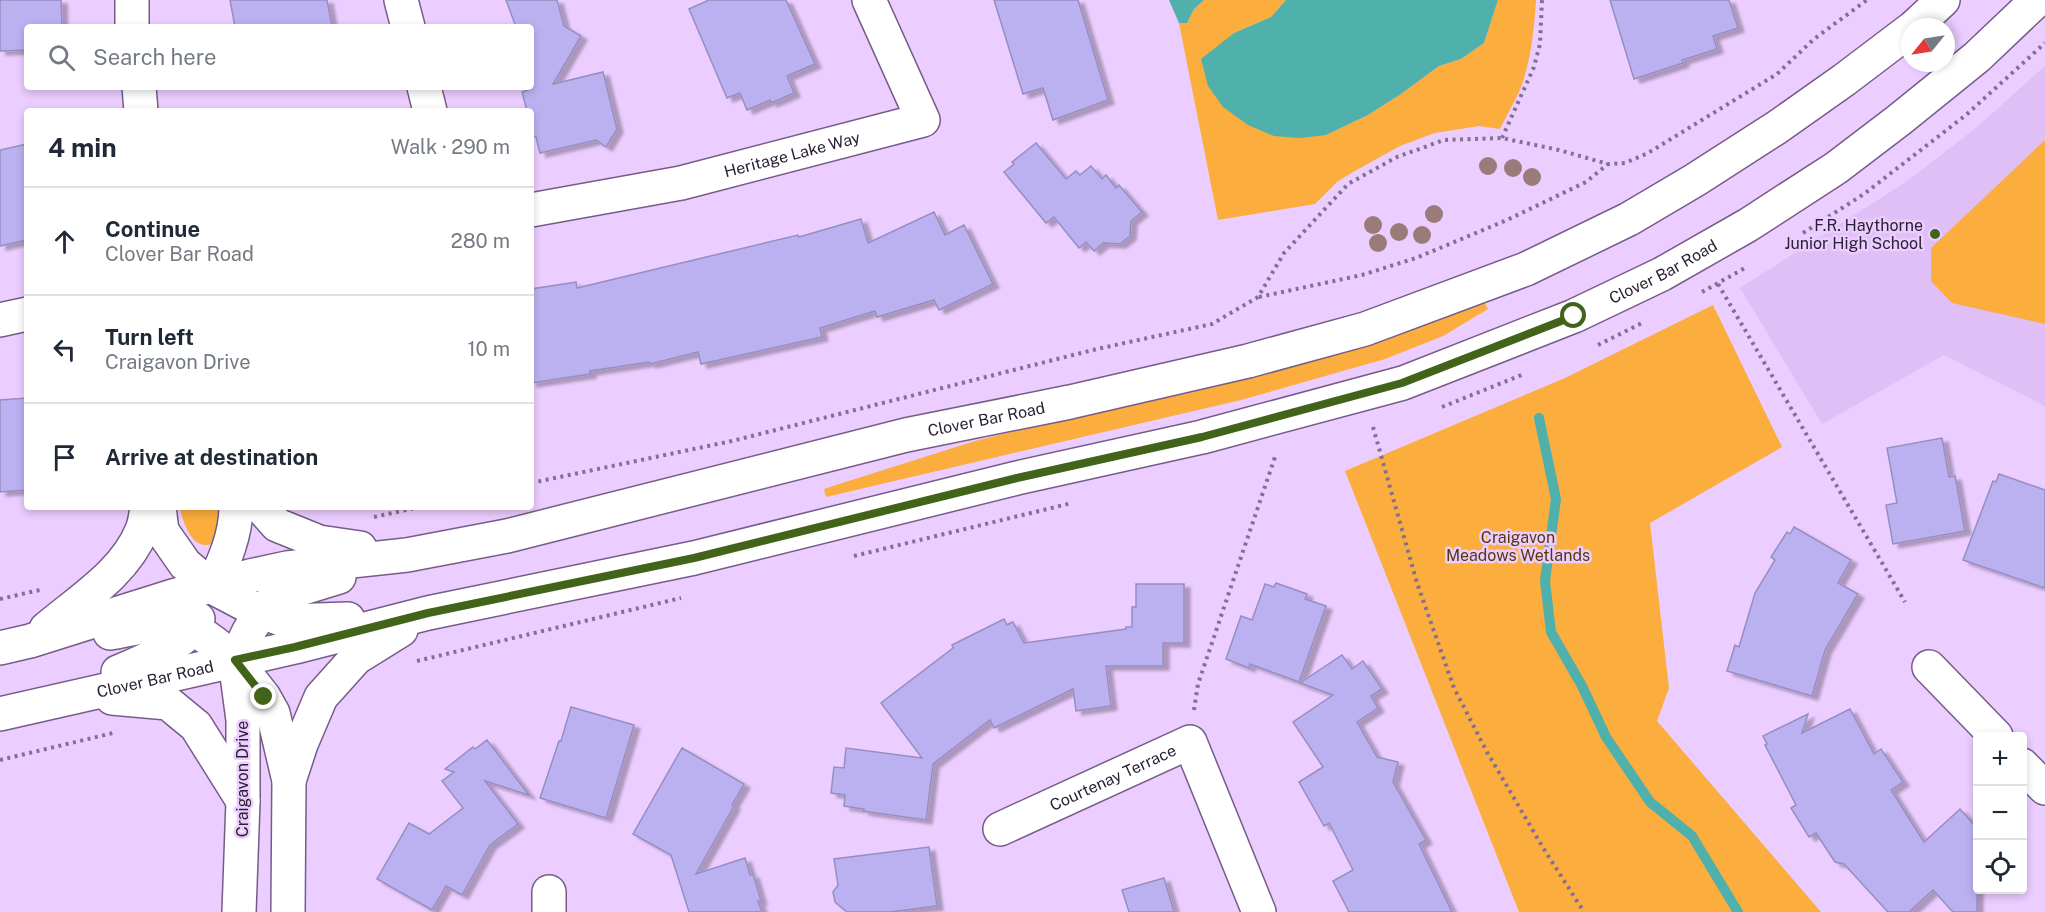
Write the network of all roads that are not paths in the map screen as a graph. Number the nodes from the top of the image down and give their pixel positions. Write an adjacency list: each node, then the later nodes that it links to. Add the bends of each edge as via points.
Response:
1 (132, 0): 7 (main road)
2 (401, 0): 8 (main road)
3 (869, 0): 14 (main road, Heritage Lake Way, via 923,120 681,183)
4 (1942, 0): 6 (main road)
5 (2037, 0): 24 (main road, Clover Bar Road, via 1977,57 1899,120 1836,168 1748,225 1662,274 1574,316 1402,383 1202,437 694,558)
6 (1923, 18)
7 (132, 24)
8 (407, 24)
9 (1901, 37): 21 (main road, Clover Bar Road, via 1776,128 1629,219 1526,269 1365,330 1248,361 884,441 507,536)
10 (139, 90): 12 (main road)
11 (425, 90): 13 (main road)
12 (141, 108)
13 (429, 108)
14 (534, 209)
15 (24, 315): 16 (main road)
16 (0, 321)
17 (146, 510): 26 (main road, via 143,529 114,572)
18 (159, 510): 22 (main road, via 162,531 185,564)
19 (236, 510): 22 (main road, via 227,555)
20 (264, 510): 21 (main road, via 278,525 319,542)
21 (407, 555): 22 (main road, Clover Bar Road, via 287,568); 23 (main road, via 277,596)
22 (212, 587): 23 (main road); 25 (main road); 26 (main road, Clover Bar Road)
23 (261, 612): 24 (main road, via 286,621); 27 (main road)
24 (428, 613): 27 (main road, Clover Bar Road); 33 (main road, via 356,658 321,697)
25 (194, 630): 26 (main road, via 166,624); 27 (main road); 29 (main road, via 148,659)
26 (15, 644)
27 (235, 660): 29 (main road, Clover Bar Road); 33 (main road, Craigavon Drive, via 273,713); 35 (main road, Craigavon Drive, via 243,720)
28 (1929, 667): 31 (main road)
29 (63, 699): 30 (main road, Clover Bar Road); 35 (main road, via 124,698 168,703 196,726)
30 (0, 714)
31 (1992, 732)
32 (2027, 770): 34 (main road)
33 (289, 781): 38 (main road, Craigavon Drive)
34 (2045, 788)
35 (243, 801): 37 (main road, Craigavon Drive)
36 (1000, 829): 39 (main road, Courtenay Terrace, via 1190,742)
37 (239, 912)
38 (288, 912)
39 (1259, 912)

